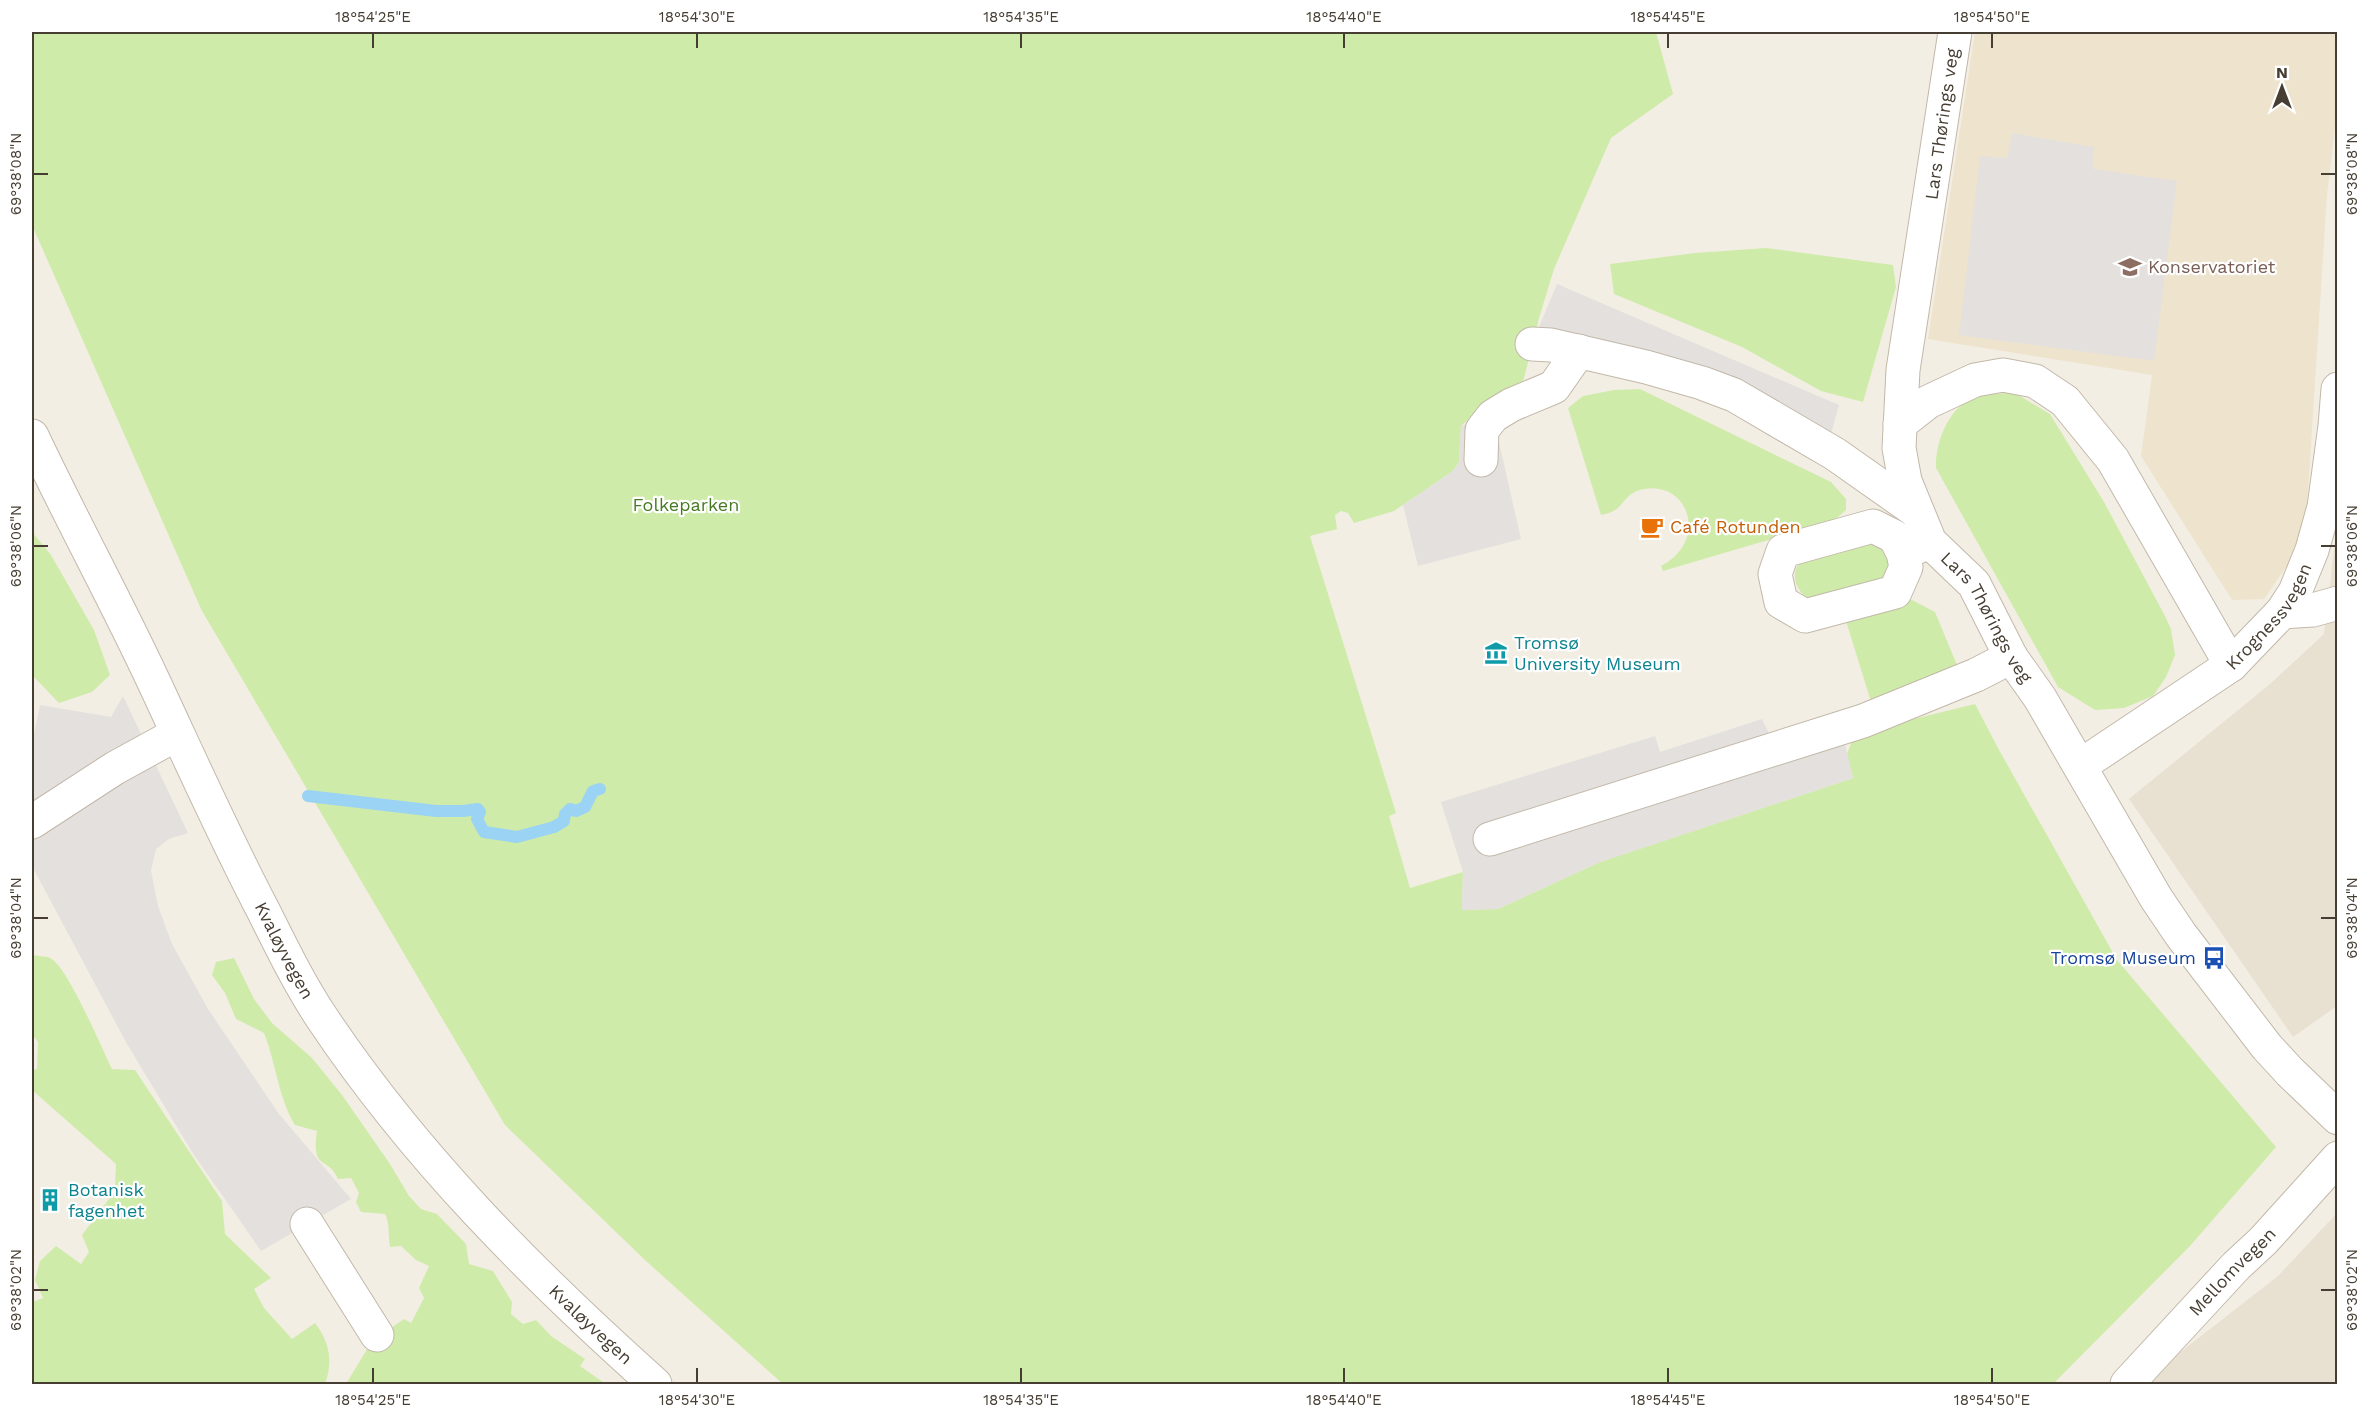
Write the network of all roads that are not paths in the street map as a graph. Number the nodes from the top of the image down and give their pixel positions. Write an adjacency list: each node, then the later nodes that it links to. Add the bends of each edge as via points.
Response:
1 (1955, 32): 5 (street, Lars Thørings veg, via 1904,370)
2 (1532, 344): 3 (street)
3 (1579, 351): 7 (street, via 1554,387 1493,416 1482,430); 8 (street, via 1734,395 1835,454)
4 (2337, 389): 10 (street, Krognessvegen, via 2324,507 2312,550)
5 (1900, 424): 8 (street, Lars Thørings veg, via 1899,448 1905,481); 12 (street, via 1928,402 1975,380 2003,375 2035,381 2065,401 2113,460)
6 (32, 436): 13 (street, Kvaløyvegen)
7 (1481, 460)
8 (1916, 511): 11 (street, Lars Thørings veg, via 1917,547 1974,584)
9 (2337, 603): 10 (street, via 2313,610)
10 (2282, 612): 12 (street, Krognessvegen)
11 (2011, 657): 14 (street, Lars Thørings veg); 16 (street, via 1863,722)
12 (2231, 665): 14 (street, Krognessvegen)
13 (177, 734): 15 (street, via 115,768); 21 (street, Kvaløyvegen, via 285,954 321,1016 370,1087 495,1233)
14 (2080, 766): 17 (street, Lars Thørings veg, via 2181,935 2267,1047)
15 (32, 822)
16 (1490, 839)
17 (2337, 1118)
18 (2337, 1158): 22 (street, Mellomvegen)
19 (307, 1224): 20 (street)
20 (377, 1335)
21 (655, 1384)
22 (2127, 1384)

